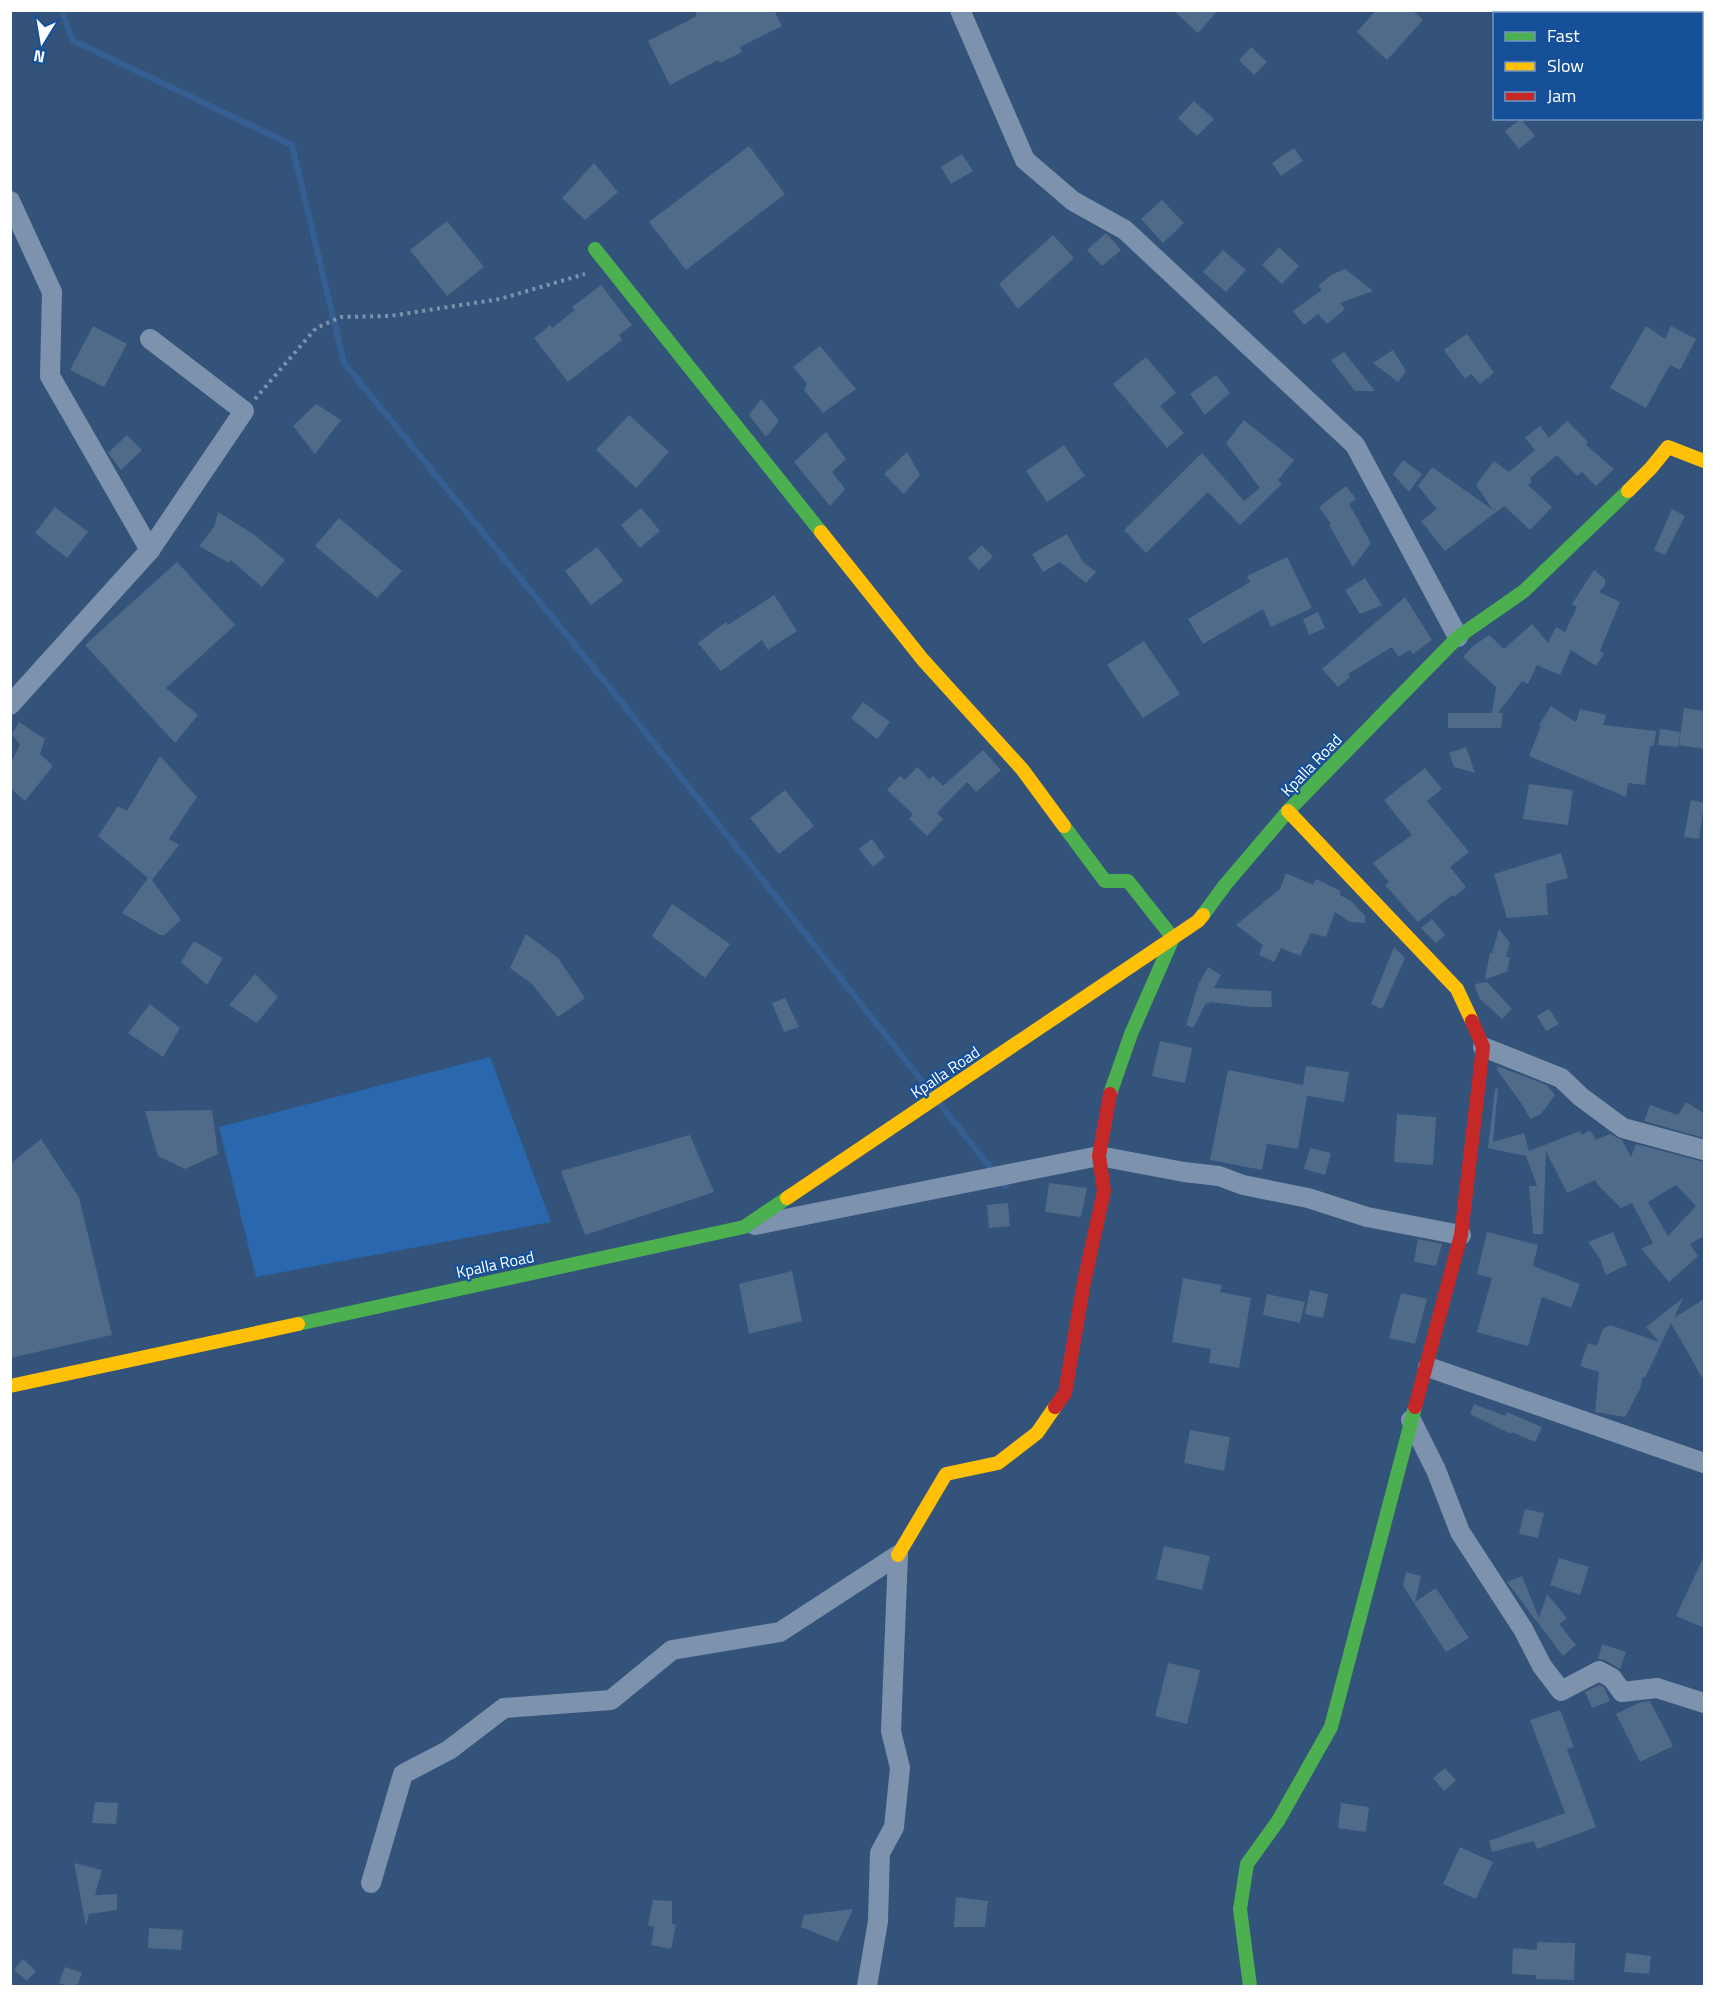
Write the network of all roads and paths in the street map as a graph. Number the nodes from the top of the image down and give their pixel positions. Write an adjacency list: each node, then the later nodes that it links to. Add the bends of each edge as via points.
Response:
1 (960, 10): 9 (street, via 1025,160 1073,201 1125,230 1354,445)
2 (10, 201): 8 (street, via 52,292 50,376)
3 (595, 249): 4 (street)
4 (609, 267): 6 (path, via 500,299 390,316 341,317 316,328); 12 (street, via 923,660 1022,769 1105,882 1128,881)
5 (150, 339): 6 (street)
6 (244, 411): 8 (street)
7 (1704, 461): 9 (street, Kpalla Road, via 1668,447 1524,591)
8 (150, 550): 10 (street)
9 (1458, 637): 11 (street, Kpalla Road)
10 (10, 705)
11 (1288, 811): 12 (street, Kpalla Road, via 1198,921); 13 (street, via 1457,989)
12 (1173, 938): 15 (street, via 1110,1092); 16 (street, Kpalla Road)
13 (1483, 1047): 14 (street, via 1561,1078 1623,1128); 17 (street)
14 (1704, 1150)
15 (1098, 1156): 16 (street); 17 (street, via 1219,1176 1367,1217); 22 (street, via 1104,1191 1065,1393 1036,1433 998,1463 946,1474)
16 (744, 1227): 19 (street, Kpalla Road)
17 (1461, 1235): 18 (street)
18 (1428, 1367): 20 (street); 21 (street)
19 (10, 1386)
20 (1411, 1420): 23 (street, via 1460,1532 1561,1691 1599,1671 1612,1678 1622,1692 1657,1688); 26 (street, via 1331,1727 1278,1821 1247,1864 1240,1909)
21 (1704, 1463)
22 (898, 1555): 24 (street, via 780,1632 672,1650 611,1700 504,1708 449,1750 403,1774); 25 (street, via 891,1731 900,1768 894,1827 880,1853 878,1921)
23 (1704, 1703)
24 (371, 1883)
25 (867, 1986)
26 (1250, 1986)

